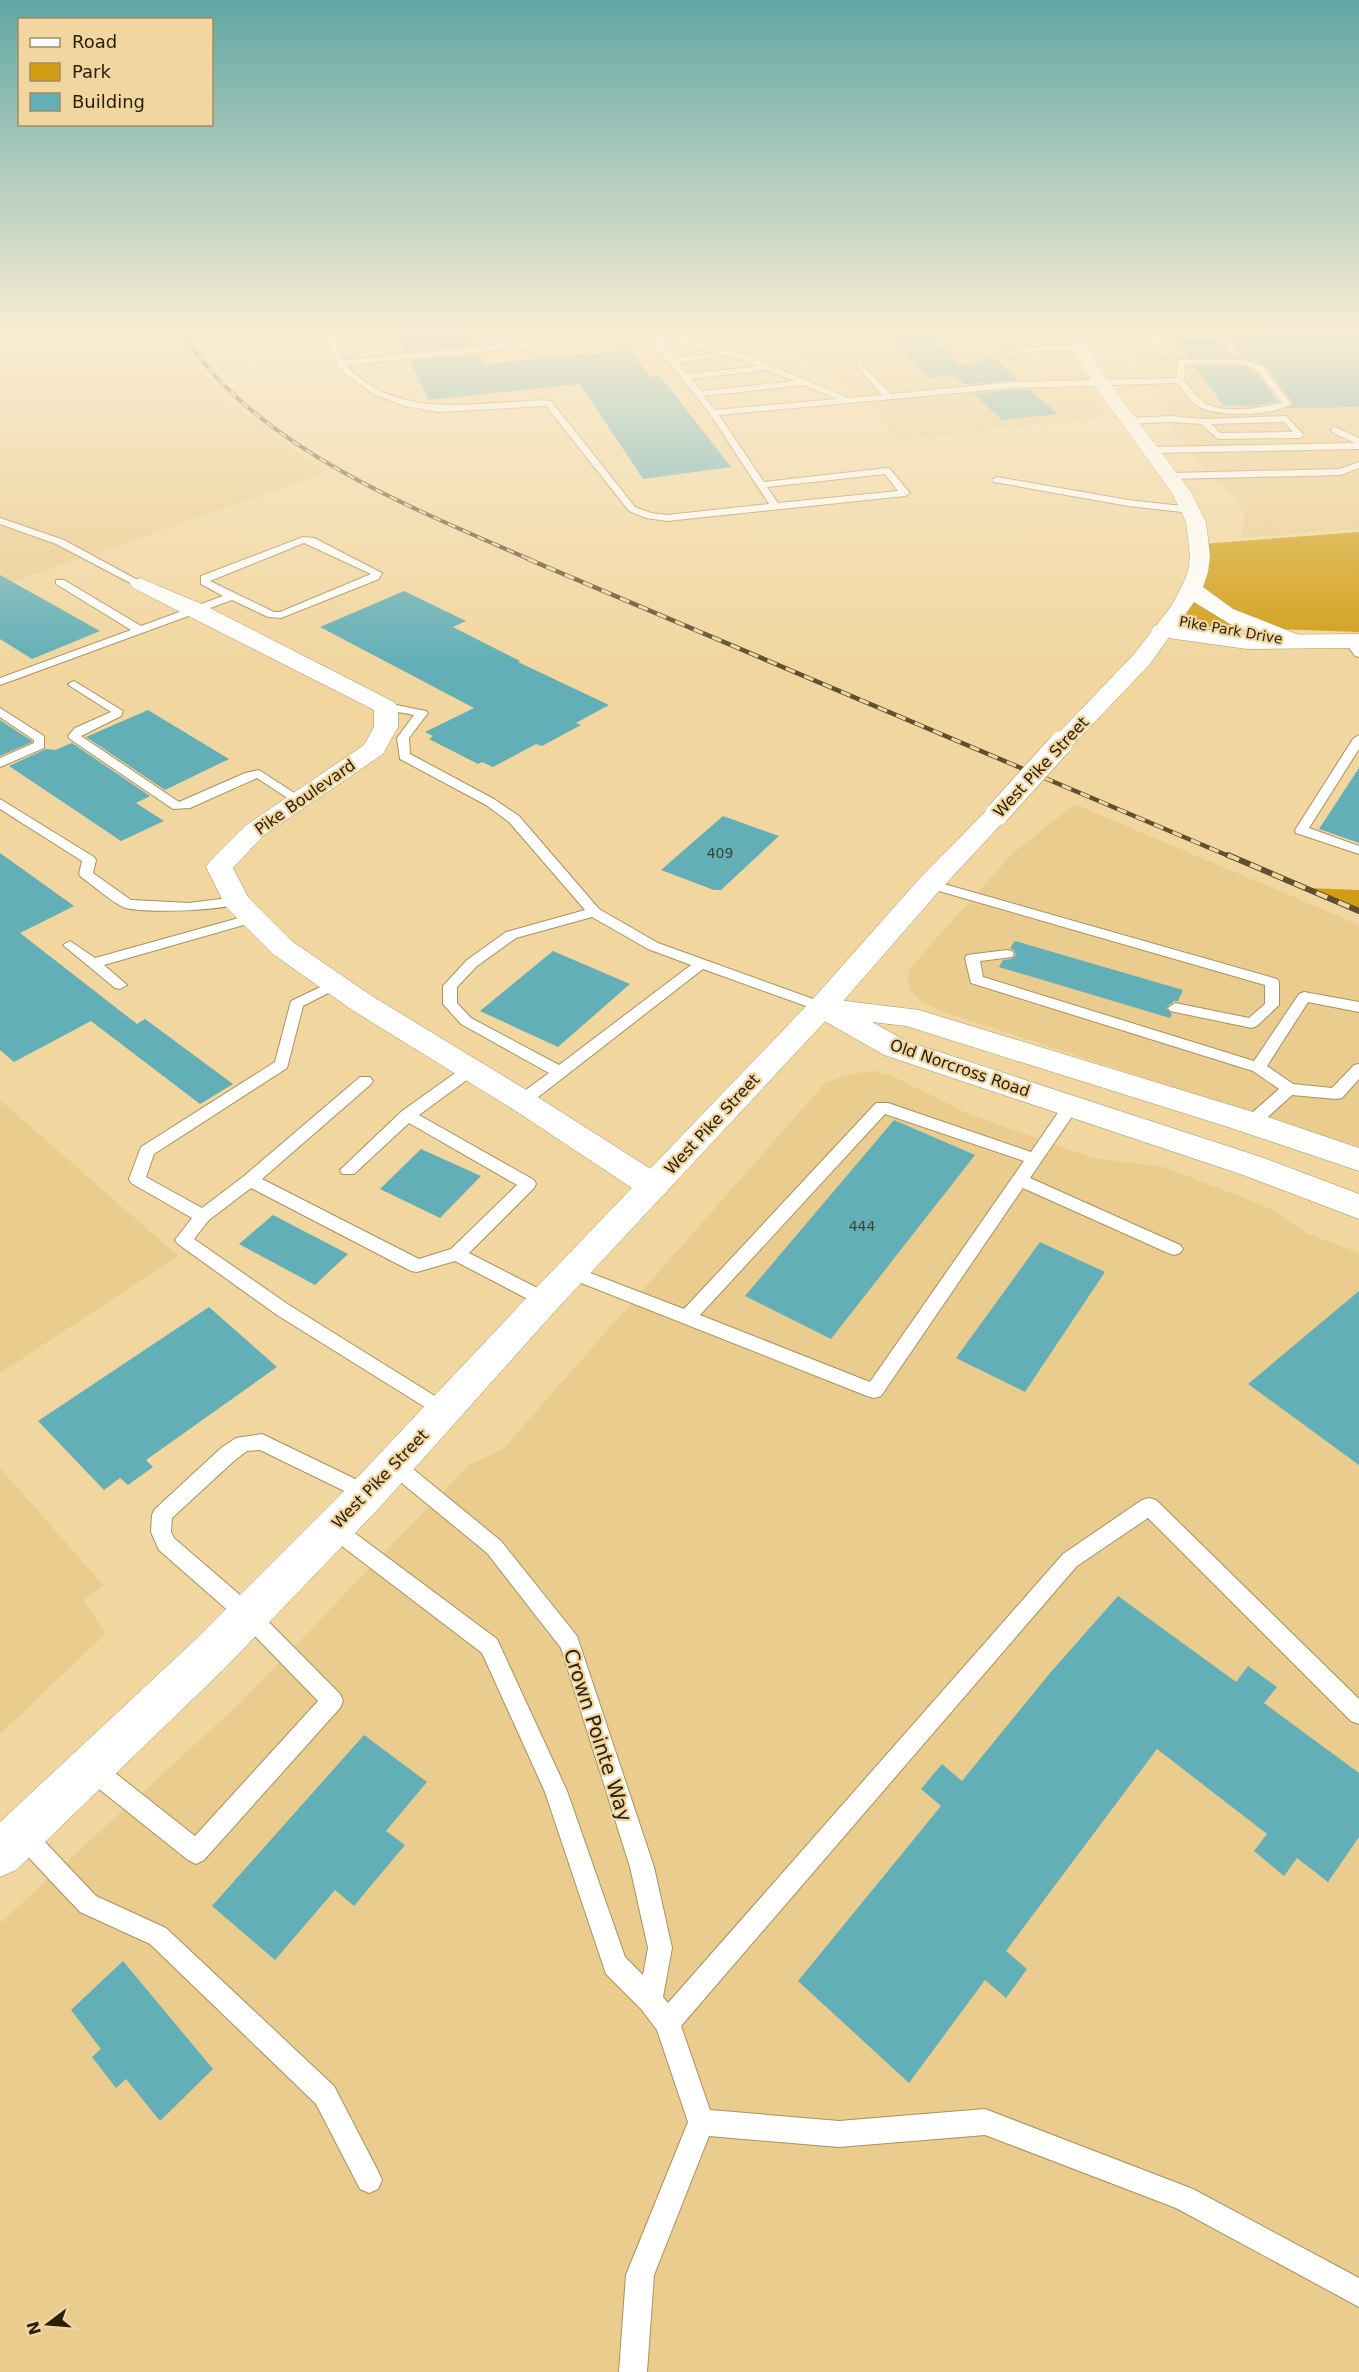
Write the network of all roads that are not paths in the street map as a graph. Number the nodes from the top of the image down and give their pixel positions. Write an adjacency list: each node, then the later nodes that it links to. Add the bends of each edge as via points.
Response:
1 (578, 441): 10 (lane, via 632,508 649,516 667,518)
2 (732, 441): 9 (lane)
3 (1144, 441): 5 (main road, West Pike Street)
4 (1359, 444): 5 (lane)
5 (1151, 450): 7 (main road, West Pike Street)
6 (1359, 465): 7 (lane, via 1341,472)
7 (1170, 476): 11 (main road, West Pike Street)
8 (997, 480): 11 (lane)
9 (762, 485): 10 (lane); 10 (lane, via 887,471 905,494)
10 (775, 506)
11 (1191, 510): 15 (main road, West Pike Street, via 1200,545)
12 (0, 521): 14 (lane, via 60,542)
13 (60, 582): 19 (lane)
14 (140, 584): 17 (main road)
15 (1192, 588): 18 (main road, West Pike Street); 20 (main road, via 1230,616)
16 (232, 596): 16 (lane, via 280,615 377,573 303,540 205,578 205,582); 17 (lane)
17 (196, 610): 19 (lane); 24 (main road)
18 (1167, 626): 20 (main road, Pike Park Drive, via 1231,641); 31 (main road, West Pike Street, bridge, via 1134,667)
19 (140, 630): 22 (lane)
20 (1291, 640): 21 (main road, Pike Park Drive)
21 (1356, 646)
22 (3, 677)
23 (74, 684): 28 (lane, via 117,714 74,736 177,806 260,774)
24 (386, 707): 28 (main road, Pike Boulevard, via 386,727 374,749); 33 (lane, via 422,713 403,738 404,756 514,819)
25 (0, 712): 27 (lane, via 40,739 40,745)
26 (1359, 740): 30 (lane, via 1301,830)
27 (0, 763)
28 (299, 800): 32 (main road, Pike Boulevard, via 254,831 219,867)
29 (0, 803): 32 (lane, via 89,860 86,874 128,904)
30 (1359, 850)
31 (930, 884): 40 (main road, West Pike Street); 42 (lane, via 1272,982 1272,1005 1252,1023)
32 (245, 910): 36 (lane); 38 (main road, Pike Boulevard, via 283,948)
33 (594, 912): 37 (lane, via 653,946); 46 (lane, via 511,935 471,963 450,986 450,1004 466,1021)
34 (70, 945): 36 (lane)
35 (1007, 954): 43 (lane, via 972,958 976,981)
36 (94, 963): 39 (lane)
37 (701, 964): 40 (lane); 46 (lane)
38 (335, 984): 45 (main road, Pike Boulevard); 60 (lane, via 296,1004 282,1064 147,1151 136,1179)
39 (120, 985)
40 (822, 1007): 50 (main road, Old Norcross Road, via 895,1048); 52 (main road, Old Norcross Road, via 909,1017); 58 (main road, West Pike Street)
41 (1359, 1007): 43 (lane, via 1304,997)
42 (1175, 1008)
43 (1258, 1067): 48 (lane)
44 (1359, 1069): 48 (lane, via 1336,1094)
45 (470, 1070): 49 (main road, Pike Boulevard); 51 (lane)
46 (559, 1072): 49 (lane)
47 (365, 1081): 56 (lane)
48 (1289, 1089): 52 (lane)
49 (522, 1101): 58 (main road, Pike Boulevard)
50 (1072, 1106): 53 (lane); 59 (main road, Old Norcross Road, via 1252,1166)
51 (408, 1115): 55 (lane); 62 (lane, via 528,1184)
52 (1251, 1123): 54 (main road, Old Norcross Road)
53 (1035, 1159): 57 (lane); 65 (lane, via 882,1107)
54 (1359, 1160)
55 (348, 1170)
56 (250, 1180): 60 (lane); 62 (lane, via 417,1266)
57 (1020, 1180): 61 (lane); 65 (lane, via 874,1391)
58 (653, 1186): 63 (main road, West Pike Street)
59 (1359, 1207)
60 (203, 1216): 66 (lane, via 184,1240 283,1310)
61 (1174, 1249)
62 (457, 1254): 64 (lane)
63 (572, 1272): 64 (main road, West Pike Street); 65 (lane)
64 (545, 1300): 66 (main road, West Pike Street)
65 (686, 1318)
66 (444, 1411): 67 (main road, West Pike Street)
67 (394, 1465): 68 (main road, West Pike Street); 74 (lane, Crown Pointe Way, via 494,1547 570,1643 642,1868 660,1948)
68 (367, 1494): 69 (main road, West Pike Street); 70 (lane, via 262,1442 243,1444 228,1454 162,1515 161,1532 166,1544)
69 (333, 1528): 70 (main road, West Pike Street); 74 (lane, via 490,1646 556,1791 615,1965)
70 (248, 1615): 72 (main road, West Pike Street); 72 (lane, via 332,1701 196,1852)
71 (1359, 1714): 75 (lane, via 1149,1506 1070,1560)
72 (91, 1768): 73 (main road, West Pike Street)
73 (11, 1844): 77 (lane, via 88,1904 158,1936 325,2094)
74 (650, 2000): 75 (lane)
75 (668, 2023): 76 (lane)
76 (701, 2122): 78 (lane, via 839,2134 985,2122 1184,2198); 79 (lane, via 640,2275)
77 (369, 2180)
78 (1359, 2293)
79 (633, 2372)

